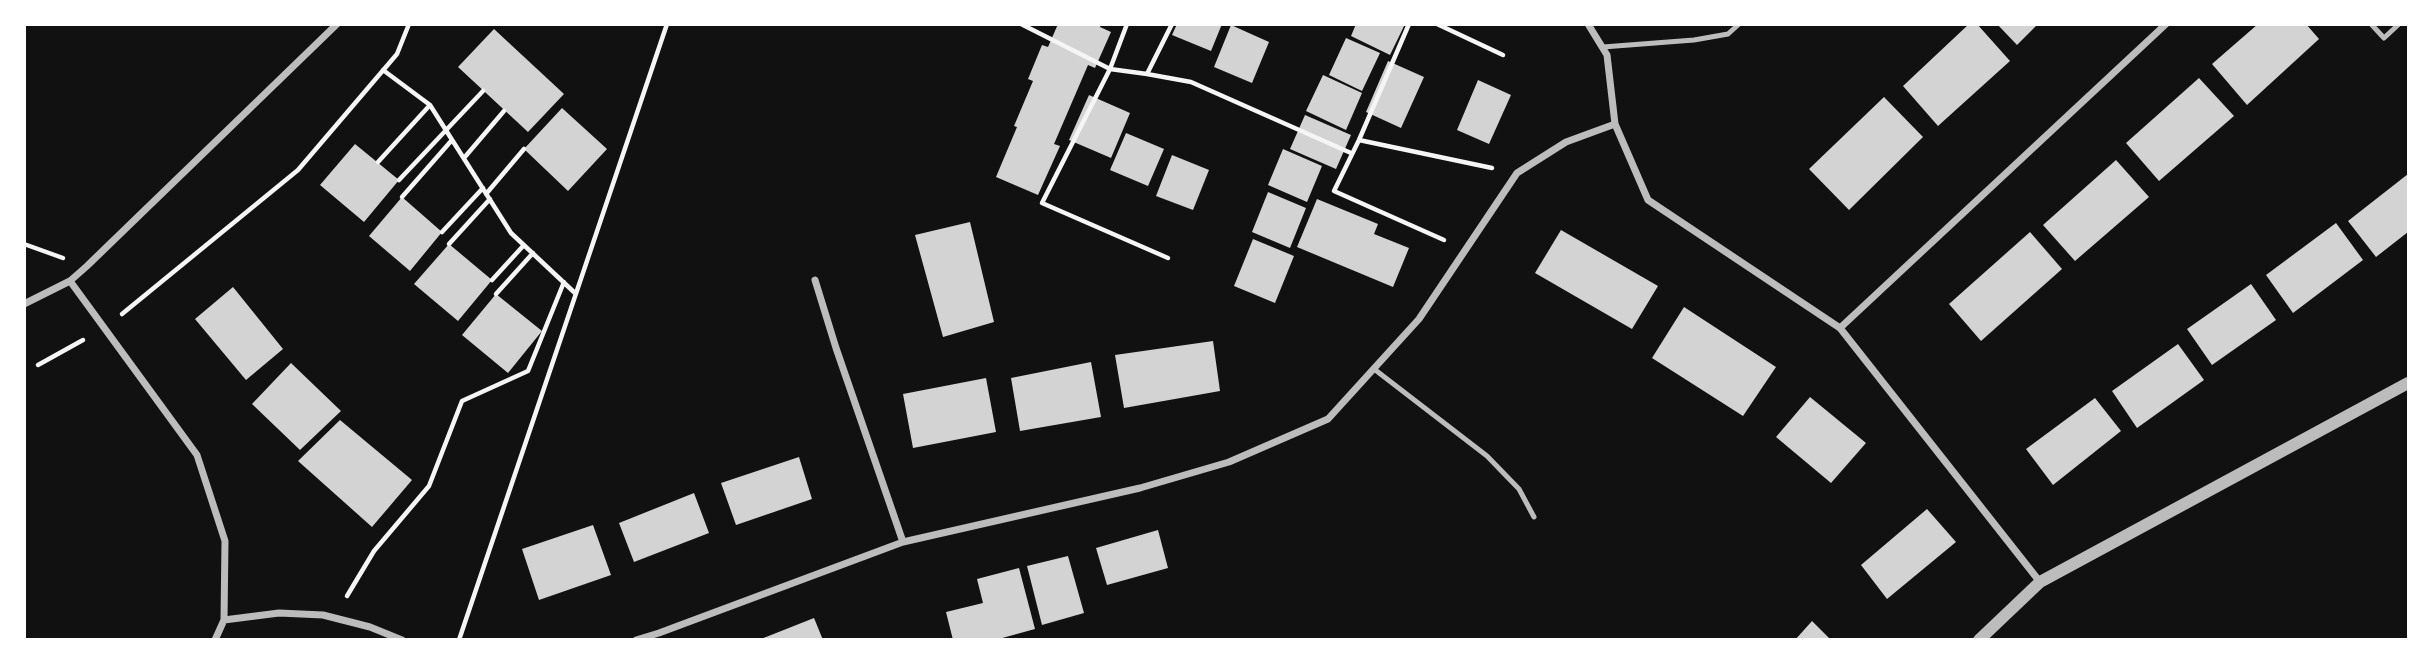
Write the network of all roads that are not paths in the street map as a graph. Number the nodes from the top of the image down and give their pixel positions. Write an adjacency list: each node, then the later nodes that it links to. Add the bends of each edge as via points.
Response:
1 (337, 24): 10 (street)
2 (1588, 24): 7 (street)
3 (1739, 24): 7 (lane, via 1728,34 1694,40)
4 (2166, 24): 12 (street)
5 (2371, 24): 6 (lane, via 2384,38)
6 (2399, 24)
7 (1602, 47): 8 (street, via 1608,55)
8 (1615, 124): 12 (street, via 1648,200); 13 (street, via 1566,142 1517,173 1419,319)
9 (815, 280): 16 (street)
10 (70, 281): 11 (street); 18 (street, via 197,455 225,541)
11 (24, 304)
12 (1840, 328): 17 (street)
13 (1374, 369): 15 (lane, via 1487,456 1519,489); 16 (street, via 1328,419 1229,461 1140,488)
14 (2409, 383): 17 (street)
15 (1534, 517)
16 (903, 542): 19 (street)
17 (2040, 582): 23 (street)
18 (224, 620): 20 (street); 21 (street, via 279,613 323,615)
19 (660, 636): 22 (street)
20 (215, 639)
21 (402, 639)
22 (636, 639)
23 (1979, 639)

